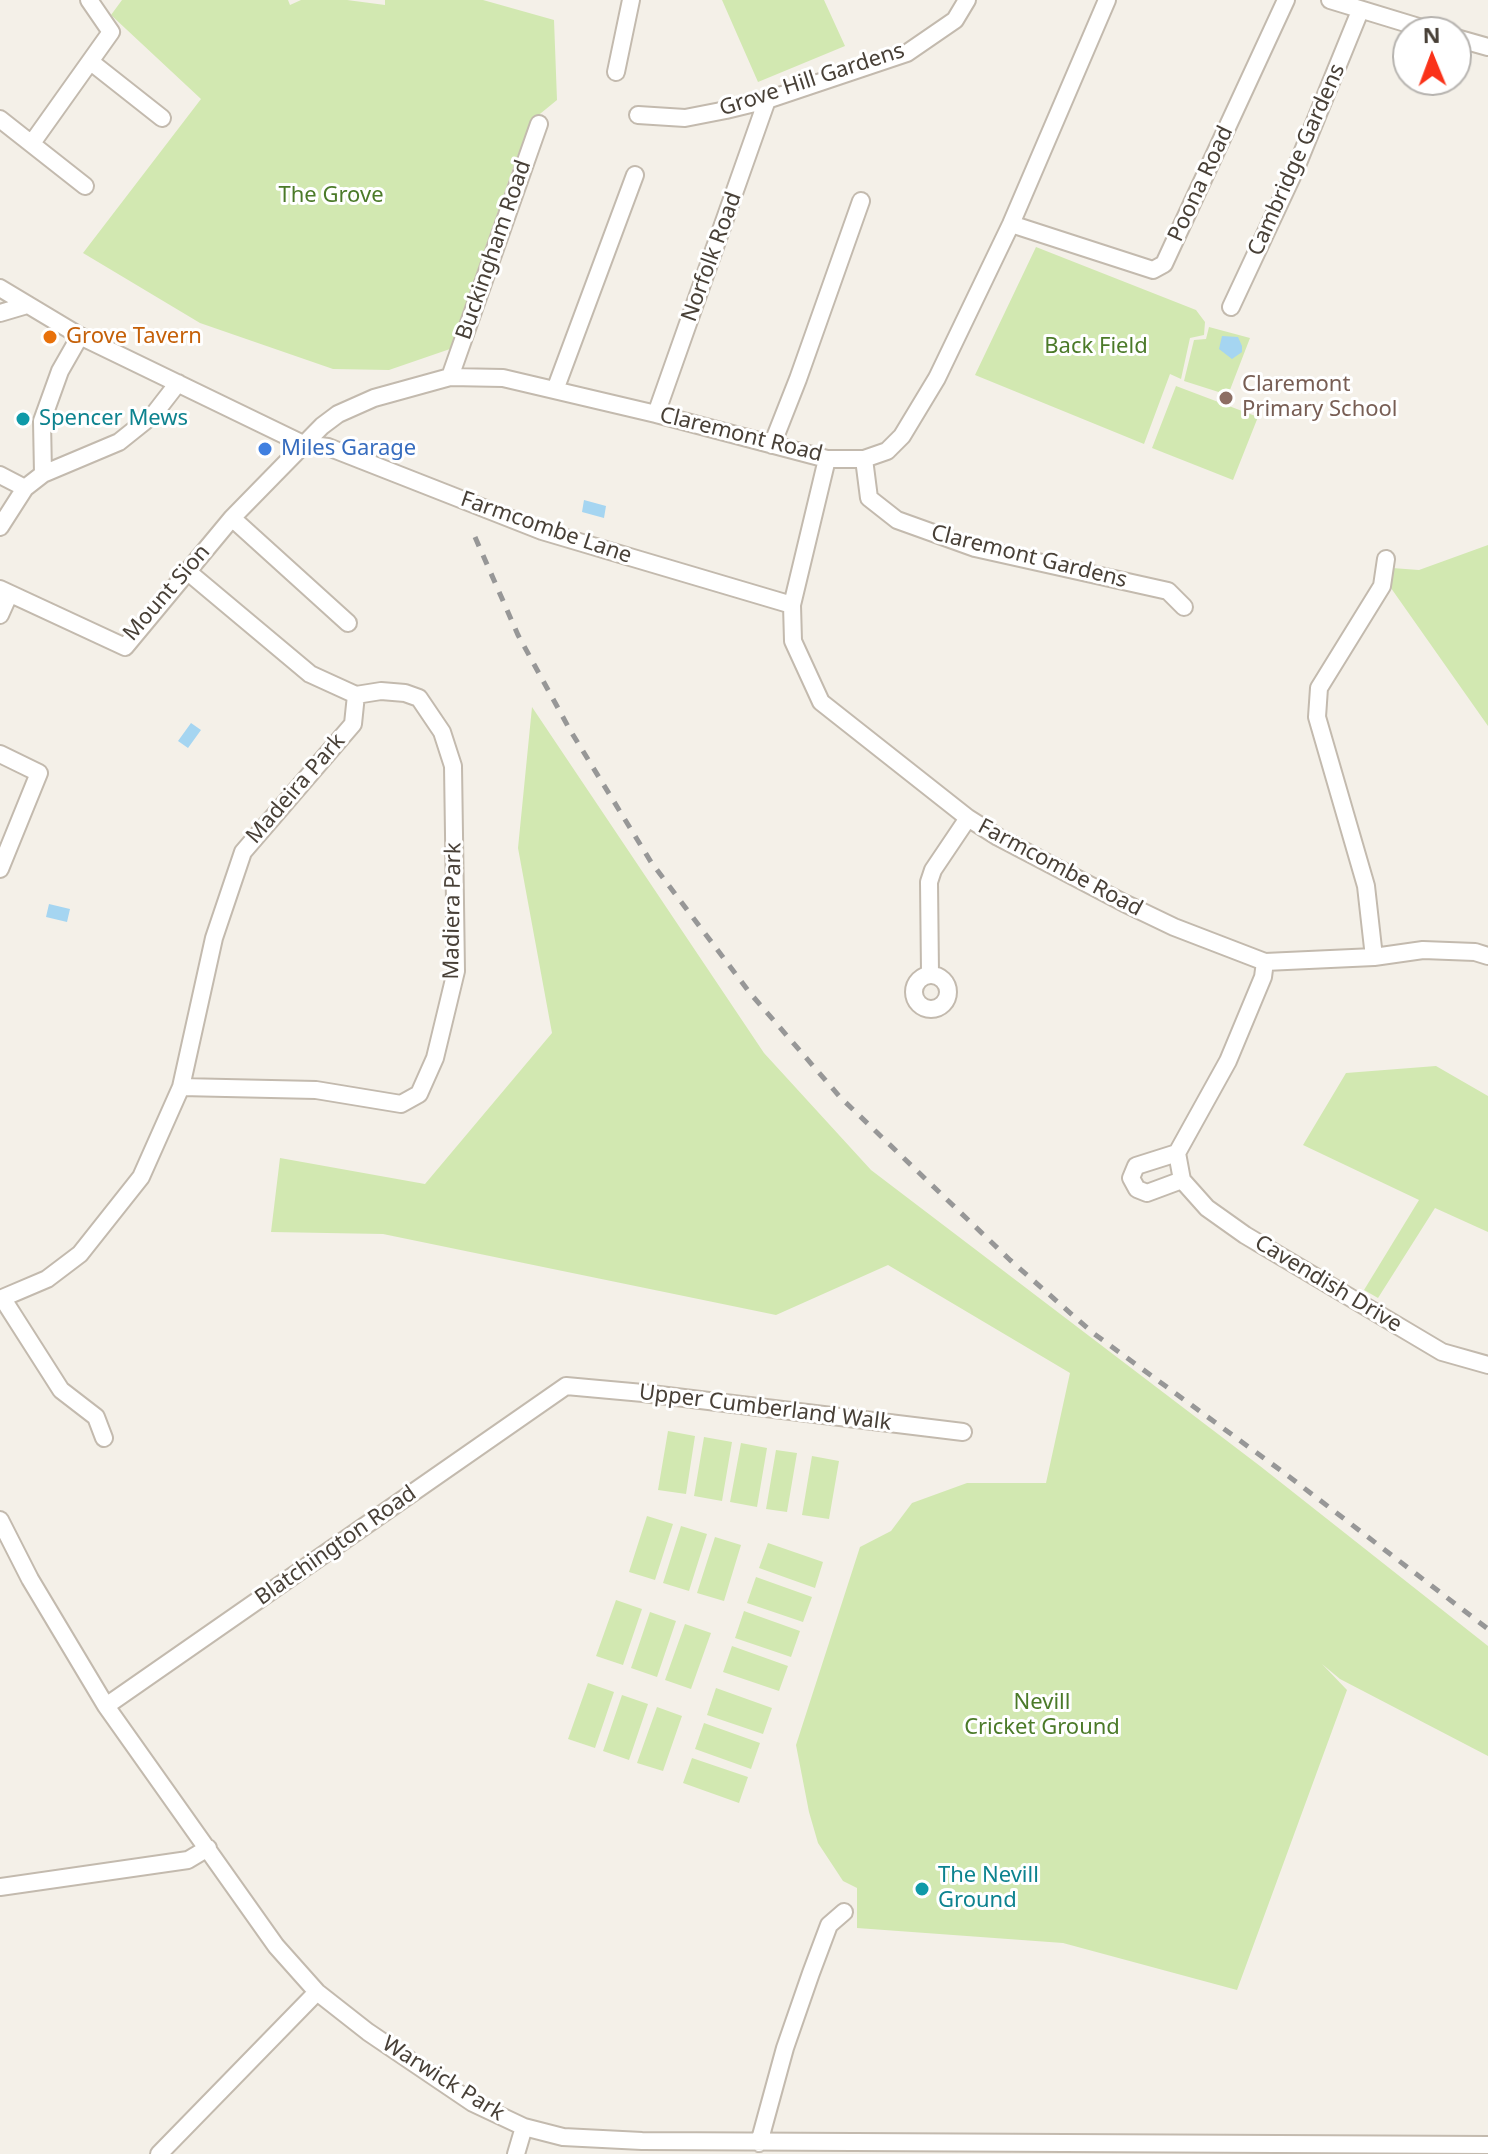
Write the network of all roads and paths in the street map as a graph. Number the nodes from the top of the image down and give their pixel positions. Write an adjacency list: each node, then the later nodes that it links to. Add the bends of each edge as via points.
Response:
1 (89, 0): 9 (street, via 111,32)
2 (631, 0): 10 (street)
3 (967, 0): 11 (street, Grove Hill Gardens, via 955,20 907,53)
4 (1107, 0): 20 (street, Claremont Road)
5 (1286, 0): 20 (street, Poona Road, via 1164,264 1153,270)
6 (1330, 0): 7 (street)
7 (1360, 11): 8 (street); 23 (street, Cambridge Gardens, via 1307,143)
8 (1392, 20)
9 (91, 62): 13 (street); 16 (street)
10 (616, 72)
11 (767, 100): 12 (street, Grove Hill Gardens, via 685,118); 29 (street, Norfolk Road)
12 (638, 115)
13 (162, 118)
14 (0, 119): 16 (street)
15 (539, 124): 26 (street, Buckingham Road)
16 (32, 143): 18 (street)
17 (635, 175): 28 (street)
18 (85, 186)
19 (861, 201): 31 (street)
20 (1011, 224): 33 (street, Claremont Road, via 915,417 887,451)
21 (0, 288): 22 (street, Farmcombe Lane)
22 (27, 305): 24 (street); 25 (street, Farmcombe Lane)
23 (1231, 307)
24 (0, 313)
25 (80, 336): 27 (street, Farmcombe Lane); 34 (street, via 42,421)
26 (450, 377): 28 (street, Claremont Road, via 503,378); 30 (street, Claremont Road, via 338,414)
27 (178, 383): 30 (street, Farmcombe Lane); 34 (street, via 154,414 119,442)
28 (555, 390): 29 (street, Claremont Road)
29 (656, 414): 31 (street, Claremont Road)
30 (303, 444): 37 (street, Mount Sion); 42 (street, Farmcombe Lane, via 328,447 542,531)
31 (772, 445): 32 (street, Claremont Road)
32 (827, 459): 33 (street, Claremont Road); 42 (street, Farmcombe Road)
33 (864, 459): 43 (street, Claremont Gardens, via 869,498 897,520 975,548 1168,591)
34 (43, 474): 36 (street)
35 (0, 475): 36 (street)
36 (25, 488): 38 (street)
37 (232, 518): 40 (street, Mount Sion); 45 (street)
38 (0, 527)
39 (1386, 559): 51 (street, via 1382,586 1319,688 1317,717 1366,886)
40 (187, 571): 41 (street, Mount Sion, via 125,647); 46 (street, via 310,674)
41 (5, 592): 44 (street)
42 (792, 605): 48 (street, Farmcombe Road, via 793,641 821,702)
43 (1184, 607)
44 (0, 615)
45 (348, 623)
46 (356, 695): 54 (street, Madeira Park, via 353,724 243,852 214,938); 54 (street, Madiera Park, via 381,691 419,698 442,732 453,766 456,971 435,1058 419,1094 401,1104 316,1090)
47 (0, 754): 49 (street, via 39,773)
48 (968, 818): 52 (street, Farmcombe Road, via 1124,903); 53 (street, via 929,882)
49 (0, 869)
50 (1488, 956): 51 (street, Farmcombe Road, via 1423,950)
51 (1374, 957): 52 (street, Farmcombe Road)
52 (1265, 962): 55 (street, via 1228,1061)
53 (930, 973)
54 (181, 1087): 57 (street, Madeira Park, via 141,1177 80,1254 47,1279)
55 (1177, 1153): 56 (street); 56 (street, via 1136,1166 1131,1178 1147,1193)
56 (1182, 1180): 58 (street, Cavendish Drive, via 1207,1208 1245,1235 1442,1352)
57 (2, 1299): 61 (street, via 61,1390 96,1417)
58 (1488, 1365)
59 (566, 1386): 60 (street, Upper Cumberland Walk); 63 (street, Blatchington Road)
60 (963, 1432)
61 (104, 1438)
62 (0, 1520): 63 (street, Warwick Park)
63 (106, 1706): 64 (street, Warwick Park)
64 (208, 1848): 65 (street, via 188,1860); 67 (street, Warwick Park, via 255,1920)
65 (0, 1887)
66 (844, 1912): 69 (street, via 829,1925 811,1973)
67 (317, 1992): 68 (street, Warwick Park, via 473,2103); 71 (street)
68 (524, 2127): 69 (street, Warwick Park, via 563,2137); 72 (street)
69 (759, 2143): 70 (street, Warwick Park)
70 (1488, 2145)
71 (159, 2154)
72 (516, 2154)

